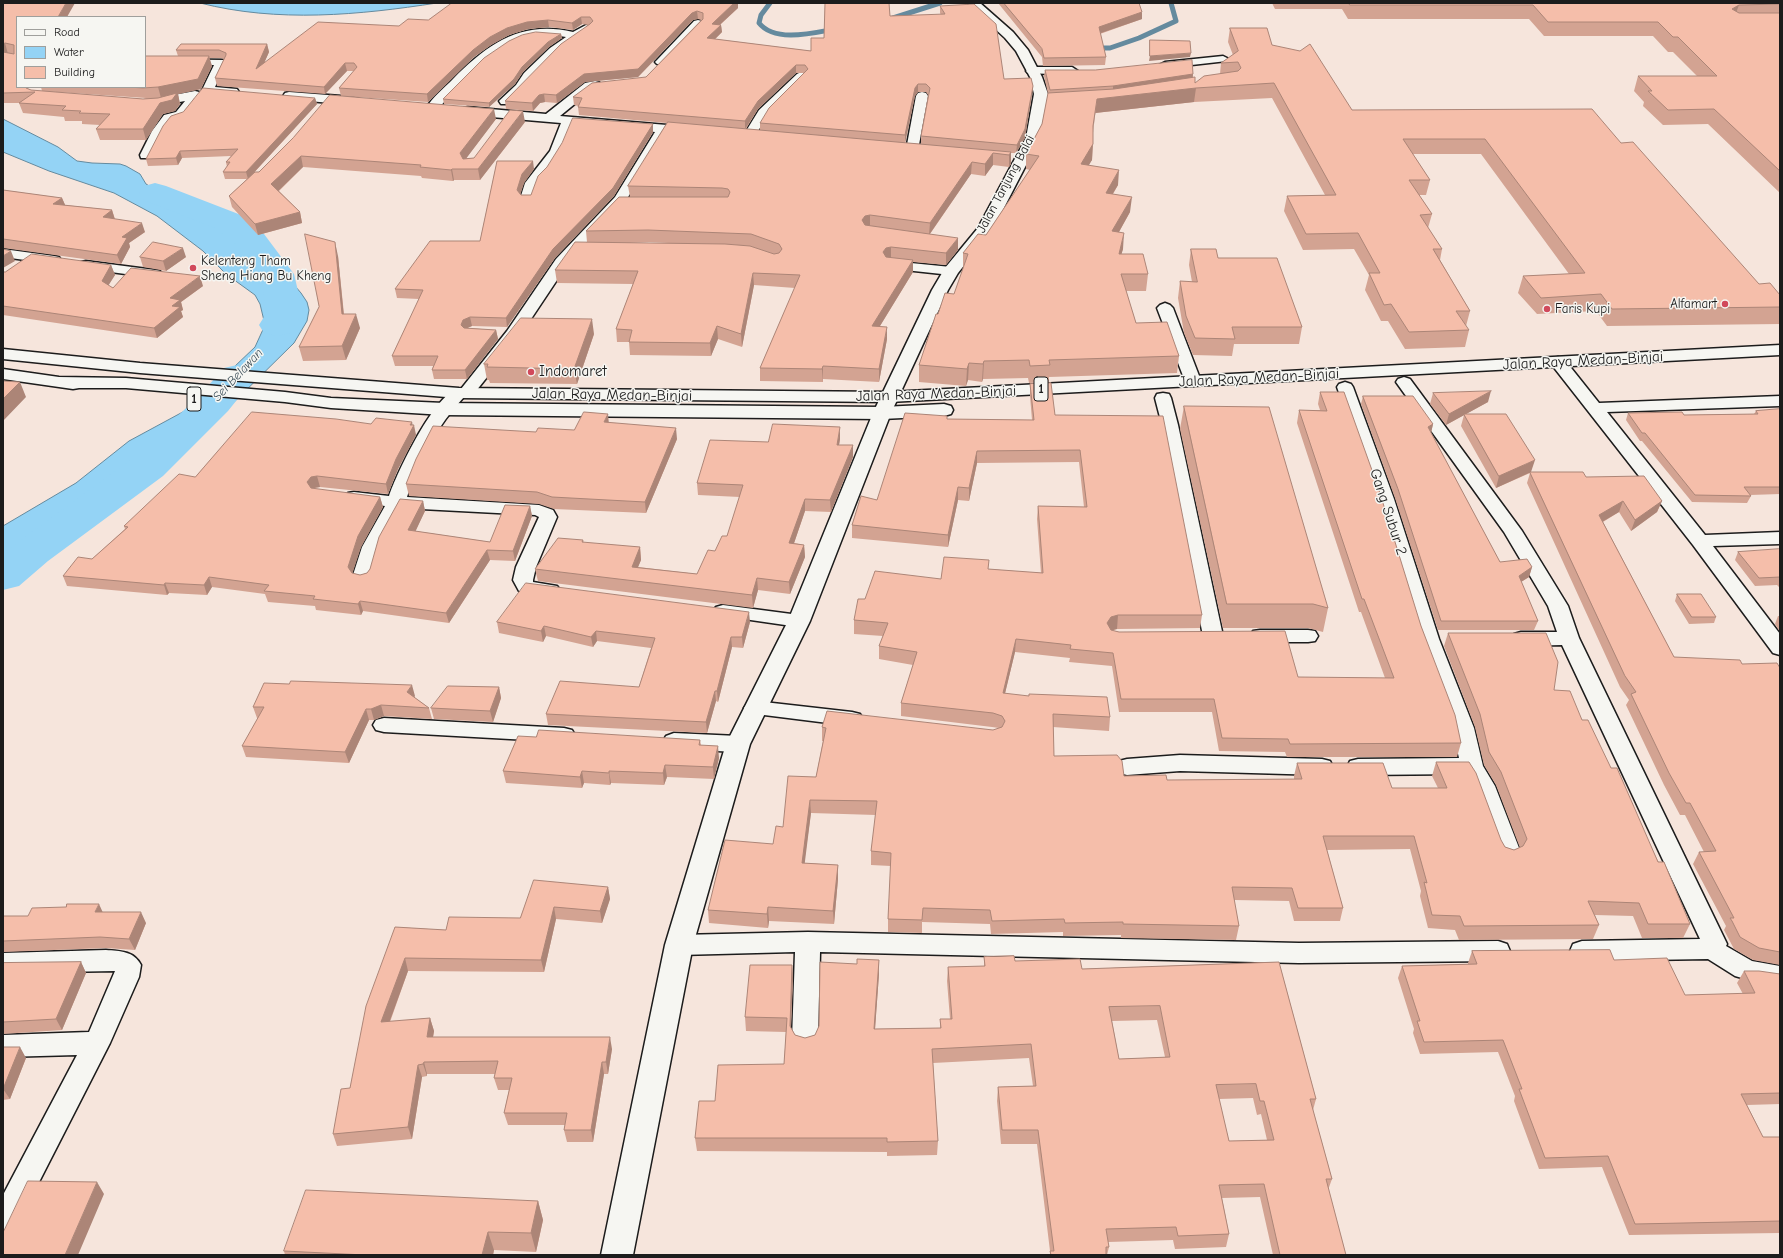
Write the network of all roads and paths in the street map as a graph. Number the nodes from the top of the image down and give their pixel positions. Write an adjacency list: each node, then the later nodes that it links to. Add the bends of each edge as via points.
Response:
1 (973, 3): 9 (main road, Jalan Tanjung Balai, via 1009,34 1022,50)
2 (698, 23): 8 (street)
3 (586, 28): 4 (street)
4 (575, 36): 22 (street, via 533,32 519,36 487,53); 24 (street, via 554,50)
5 (1223, 59): 7 (street)
6 (146, 62): 13 (street, via 221,62)
7 (1152, 67)
8 (652, 71)
9 (1032, 71): 10 (street); 39 (main road, Jalan Tanjung Balai, via 1041,94 1048,102)
10 (1086, 71)
11 (801, 76): 32 (street, via 763,113)
12 (606, 84): 26 (street, via 589,86)
13 (208, 90): 14 (street); 16 (street)
14 (246, 93)
15 (336, 94): 17 (street); 19 (street); 23 (street)
16 (195, 95): 20 (street, via 161,103); 37 (street, via 180,115 168,118)
17 (278, 95)
18 (922, 96): 35 (street)
19 (363, 102)
20 (138, 103)
21 (416, 107): 22 (street)
22 (432, 108): 24 (street)
23 (322, 111)
24 (493, 113): 25 (street)
25 (508, 114): 26 (street); 28 (street)
26 (549, 118): 27 (street)
27 (568, 120): 29 (street); 40 (street, via 556,151 532,183)
28 (500, 125)
29 (664, 128): 30 (street); 41 (street)
30 (702, 132)
31 (733, 134): 32 (street)
32 (749, 136): 33 (street)
33 (764, 137)
34 (897, 148): 35 (street)
35 (912, 150): 36 (street)
36 (928, 151)
37 (146, 155)
38 (1006, 158): 39 (street)
39 (1022, 159): 49 (main road, Jalan Tanjung Balai, via 984,228 964,245)
40 (527, 199)
41 (616, 203): 42 (street); 43 (street)
42 (631, 204)
43 (572, 249): 44 (street); 53 (street)
44 (600, 249)
45 (3, 253): 46 (street)
46 (32, 257): 48 (street); 50 (street)
47 (891, 265): 49 (street)
48 (15, 269)
49 (951, 271): 65 (main road, Jalan Tanjung Balai)
50 (171, 277)
51 (1165, 308): 59 (street)
52 (492, 334): 53 (street)
53 (513, 334): 62 (street)
54 (1780, 350): 57 (main road, Jalan Raya Medan-Binjai / 1)
55 (3, 354): 62 (main road, Jalan Raya Medan-Binjai / 1, via 140,368)
56 (1780, 363): 57 (main road, Jalan Raya Medan-Binjai / 1)
57 (1563, 368): 59 (main road, Jalan Raya Medan-Binjai / 1); 60 (main road, Jalan Raya Medan-Binjai / 1); 66 (street)
58 (3, 374): 67 (main road, Jalan Raya Medan-Binjai / 1, via 59,382 277,401)
59 (1193, 381): 65 (main road, Jalan Raya Medan-Binjai / 1)
60 (1404, 382): 61 (main road, Jalan Raya Medan-Binjai / 1); 77 (street, via 1513,531 1558,606)
61 (1345, 387): 63 (main road, Jalan Raya Medan-Binjai / 1); 78 (street, Gang Subur 2, via 1385,499)
62 (462, 393): 65 (main road, Jalan Raya Medan-Binjai / 1); 67 (street)
63 (1163, 398): 65 (main road, Jalan Raya Medan-Binjai / 1); 76 (street, via 1221,636)
64 (1780, 401): 66 (street)
65 (886, 405): 67 (main road, Jalan Raya Medan-Binjai / 1); 75 (main road, Jalan Tanjung Balai)
66 (1593, 408): 71 (street)
67 (444, 409): 69 (street, via 422,441 404,477)
68 (335, 495): 69 (street)
69 (396, 502): 72 (street, via 371,547); 73 (street, via 544,512 548,517 526,567 523,580 526,586)
70 (1780, 538): 71 (street)
71 (1700, 541): 81 (street)
72 (362, 578)
73 (565, 591)
74 (706, 609): 75 (street)
75 (799, 621): 82 (main road, Jalan Tanjung Balai)
76 (1308, 636)
77 (1569, 638): 80 (street); 93 (street, via 1714,938 1715,944)
78 (1429, 639): 79 (street); 88 (street, Gang Subur 2, via 1463,728)
79 (1452, 639)
80 (1499, 639)
81 (1780, 648)
82 (755, 708): 83 (street); 87 (main road, Jalan Tanjung Balai)
83 (874, 721)
84 (384, 725): 85 (street)
85 (581, 736)
86 (652, 740): 87 (street)
87 (738, 744): 92 (main road, Jalan Tanjung Balai)
88 (1472, 766): 89 (street, via 1282,767 1180,763); 90 (street, Gang Subur 2, via 1484,786)
89 (1126, 767)
90 (1509, 854)
91 (808, 942): 92 (street); 94 (street, via 1299,953); 98 (street)
92 (679, 945): 102 (main road, Jalan Tanjung Balai)
93 (1712, 948): 95 (street); 97 (street, via 1742,969)
94 (1522, 951)
95 (1562, 951)
96 (3, 963): 99 (street, via 122,960 129,965)
97 (1780, 976)
98 (805, 1040)
99 (97, 1043): 100 (street); 101 (street)
100 (3, 1046)
101 (3, 1224)
102 (617, 1255)

